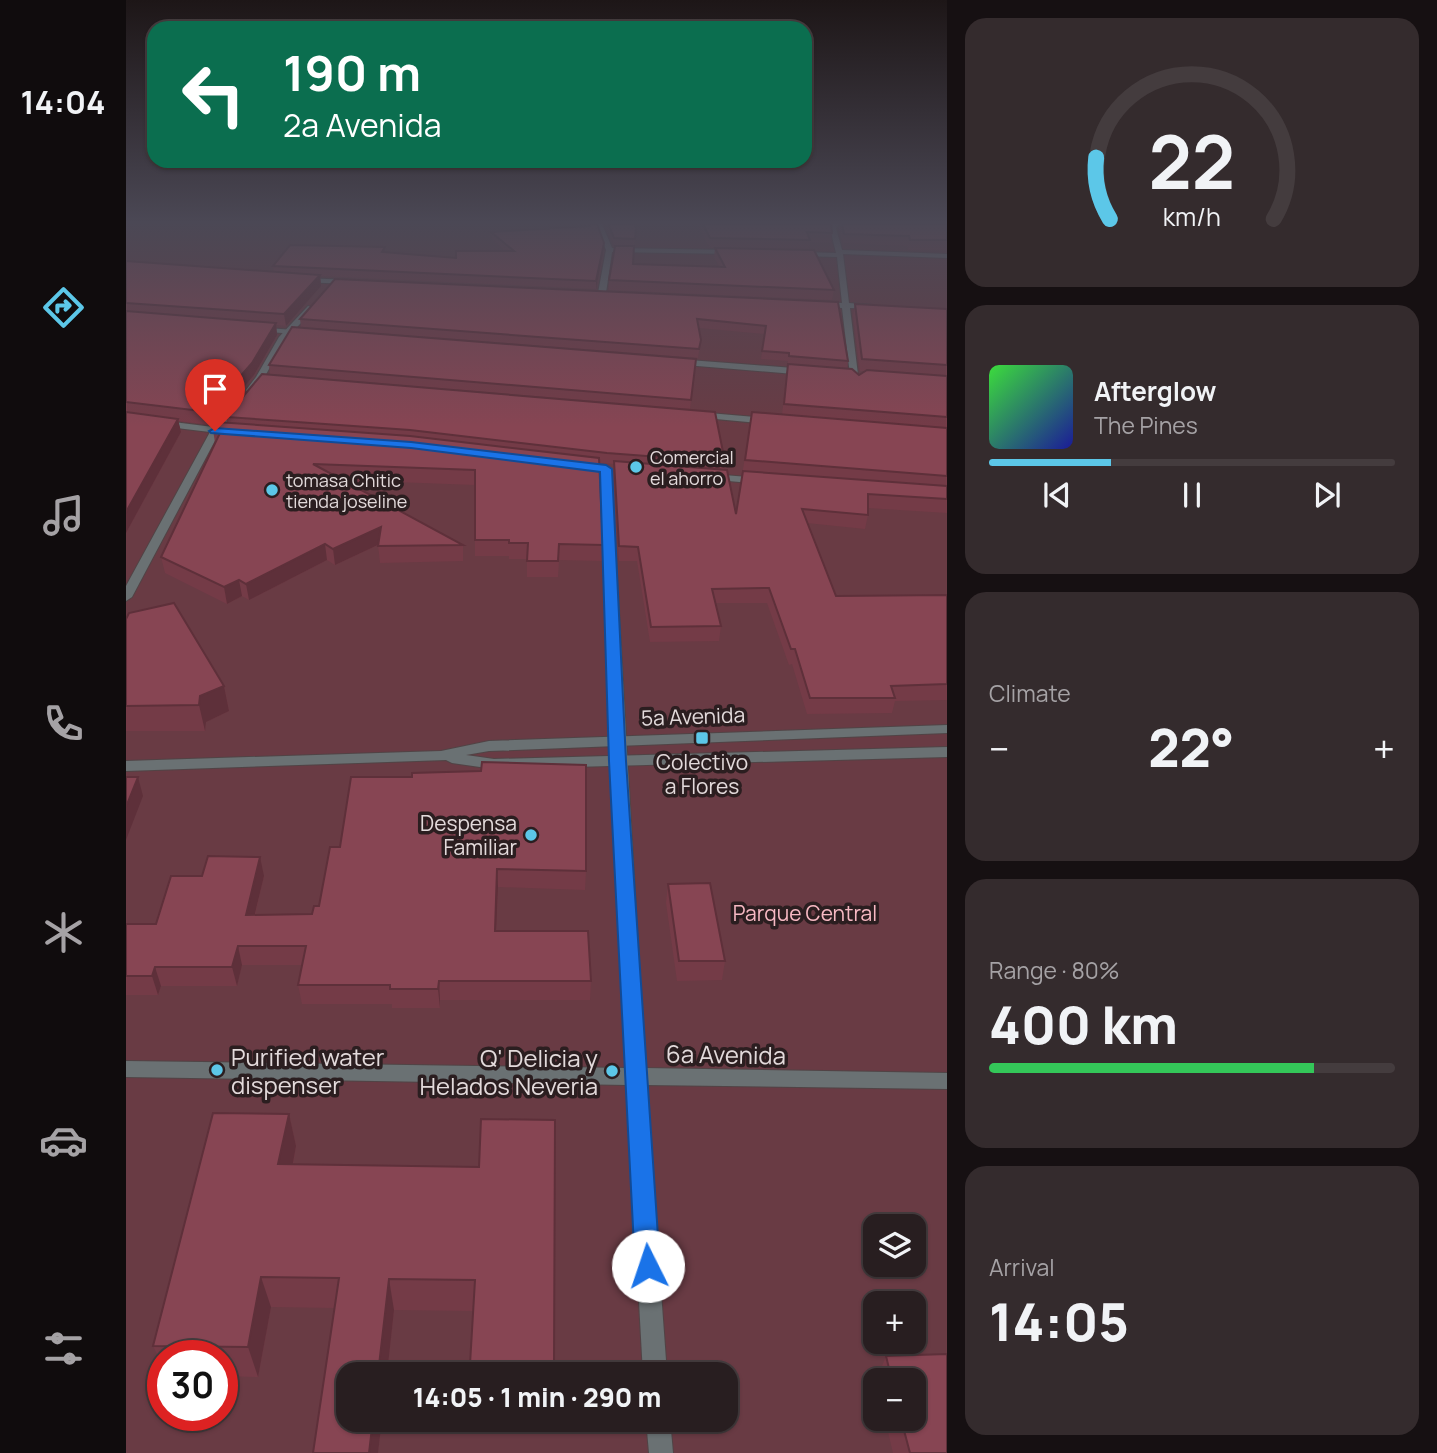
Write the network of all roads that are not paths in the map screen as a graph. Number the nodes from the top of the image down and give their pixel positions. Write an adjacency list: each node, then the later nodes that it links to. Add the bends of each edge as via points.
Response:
1 (588, 292): 3 (street)
2 (845, 292): 7 (street)
3 (602, 293): 4 (street)
4 (615, 293)
5 (316, 302): 11 (street)
6 (810, 304): 7 (street)
7 (847, 306): 8 (street); 18 (street)
8 (885, 307)
9 (246, 332): 11 (street)
10 (317, 334): 11 (street)
11 (286, 336): 12 (street); 16 (street)
12 (310, 341)
13 (669, 364): 14 (street)
14 (816, 375)
15 (842, 377): 18 (street)
16 (260, 378): 17 (street); 23 (street)
17 (274, 379)
18 (856, 379): 19 (street)
19 (869, 380)
20 (686, 414): 22 (street)
21 (126, 419): 23 (street)
22 (782, 422)
23 (215, 431): 24 (street); 28 (street)
24 (241, 433)
25 (606, 469): 30 (street)
26 (701, 476): 27 (street)
27 (770, 481)
28 (126, 597)
29 (947, 729): 30 (street, 5a Avenida)
30 (617, 740): 32 (street, 5a Avenida, via 489,746); 33 (street)
31 (947, 752): 33 (street, 5a Avenida)
32 (441, 756): 33 (street, 5a Avenida, via 494,764); 34 (street, 5a Avenida)
33 (618, 761): 36 (street)
34 (126, 766)
35 (126, 1069): 36 (street, 6a Avenida)
36 (635, 1077): 37 (street, 6a Avenida); 38 (street)
37 (947, 1081)
38 (654, 1362)
39 (660, 1432): 40 (street)
40 (661, 1453)

